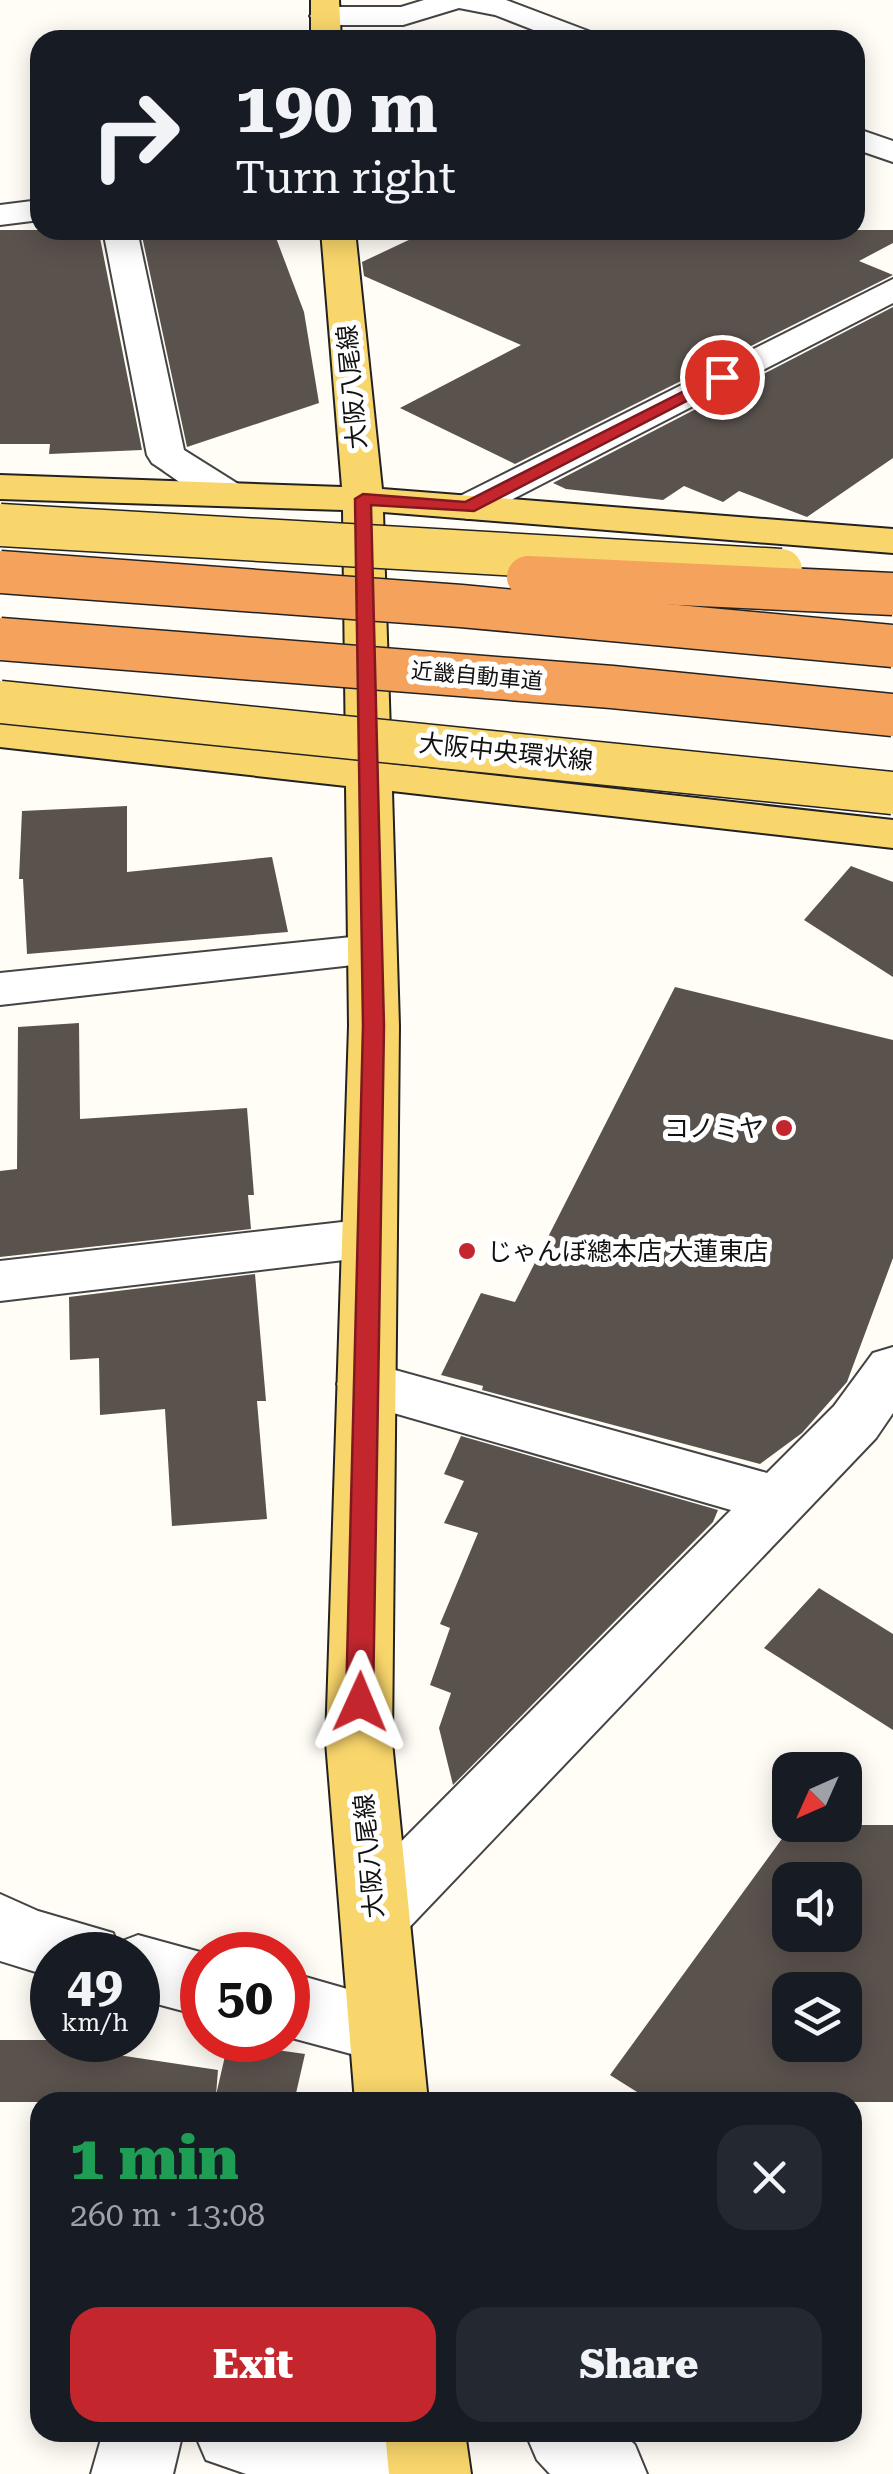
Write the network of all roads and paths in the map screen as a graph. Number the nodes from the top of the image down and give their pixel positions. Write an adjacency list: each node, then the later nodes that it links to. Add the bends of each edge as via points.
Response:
1 (452, 0): 3 (street, via 403,16)
2 (463, 0): 4 (street)
3 (326, 19)
4 (560, 30)
5 (865, 142): 6 (street)
6 (893, 152)
7 (30, 211): 8 (street)
8 (0, 215)
9 (122, 240): 13 (street, via 166,455)
10 (339, 240): 14 (main road, 大阪八尾線)
11 (893, 289): 15 (street)
12 (0, 487): 13 (main road)
13 (228, 495): 14 (main road)
14 (363, 499): 15 (main road); 29 (main road, 大阪八尾線)
15 (468, 507): 17 (main road)
16 (0, 525): 20 (main road, bridge)
17 (893, 541)
18 (0, 563): 21 (highway, bridge, via 267,565)
19 (0, 572): 23 (highway, bridge)
20 (893, 580)
21 (893, 594)
22 (0, 639): 24 (highway, 近畿自動車道, bridge)
23 (893, 646)
24 (231, 656): 26 (highway, 近畿自動車道, bridge); 28 (highway, bridge)
25 (0, 702): 30 (main road, 大阪中央環状線, bridge)
26 (893, 714)
27 (0, 734): 29 (main road)
28 (893, 747)
29 (366, 772): 31 (main road); 32 (main road, 大阪八尾線)
30 (893, 793)
31 (893, 834)
32 (371, 950): 33 (street); 34 (main road, 大阪八尾線)
33 (0, 989)
34 (369, 1238): 35 (street); 37 (main road, 大阪八尾線)
35 (0, 1281)
36 (893, 1368): 38 (street, via 855,1422)
37 (366, 1384): 38 (street); 39 (main road, 大阪八尾線, via 358,1742)
38 (778, 1500): 39 (street)
39 (375, 1914): 43 (main road, 大阪八尾線)
40 (0, 1925): 41 (street)
41 (30, 1940)
42 (310, 2011): 43 (street)
43 (385, 2030): 44 (main road, 大阪八尾線)
44 (391, 2092)
45 (140, 2442): 49 (street)
46 (315, 2442): 48 (street)
47 (574, 2442): 50 (street)
48 (428, 2456)
49 (132, 2474)
50 (606, 2474)

